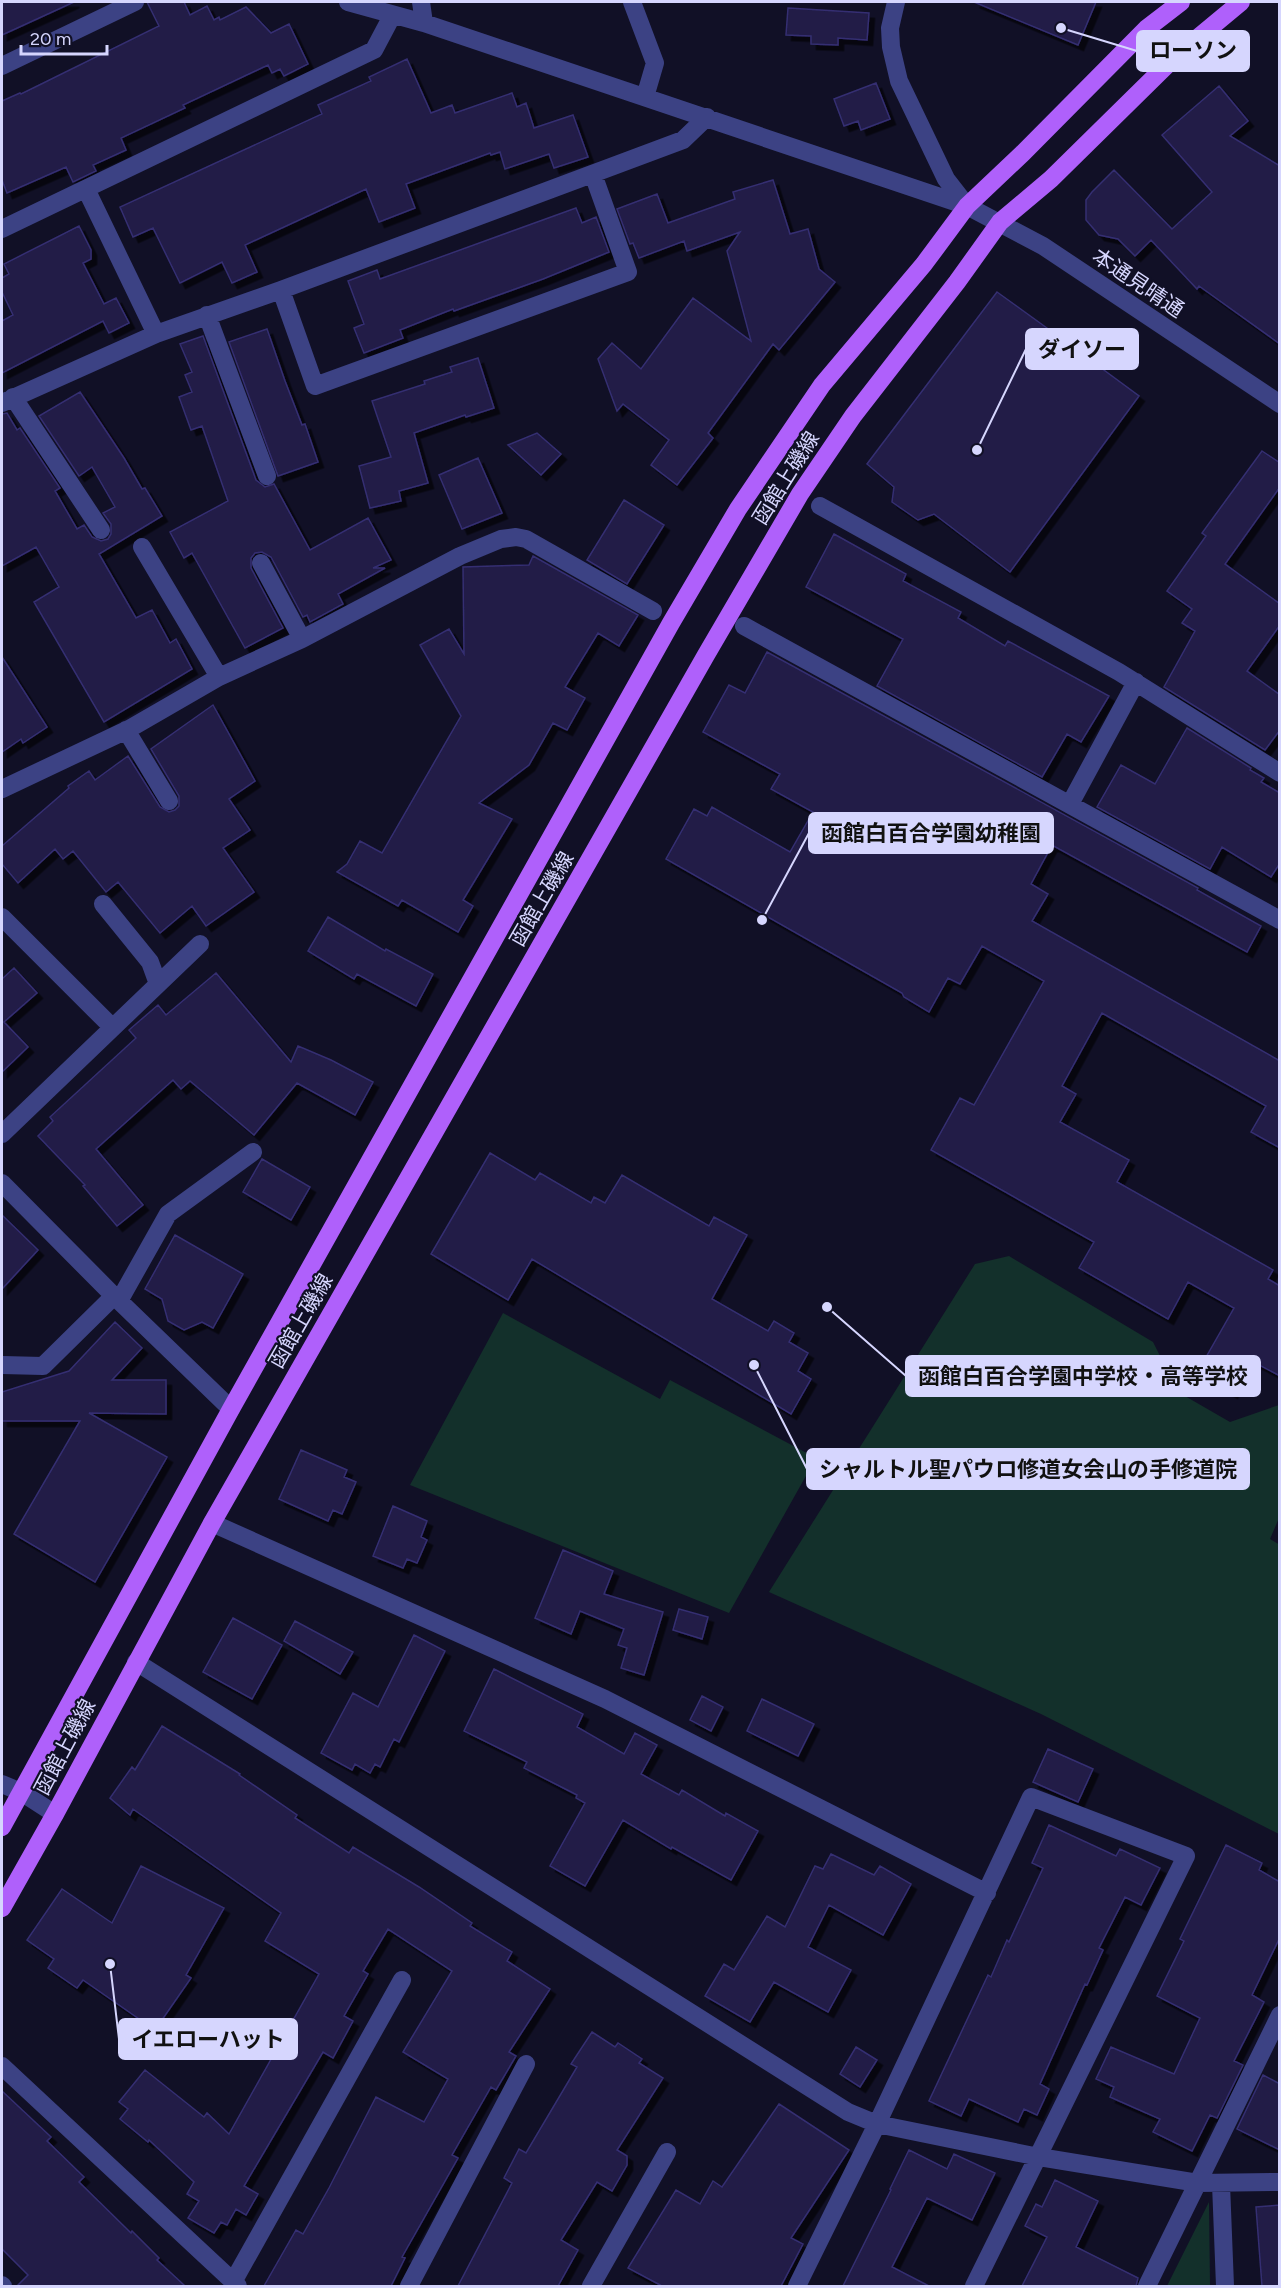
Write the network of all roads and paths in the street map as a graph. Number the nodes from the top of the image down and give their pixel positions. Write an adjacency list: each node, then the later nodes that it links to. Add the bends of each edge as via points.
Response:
1 (135, 2): 10 (street)
2 (348, 2): 8 (street, 本通見晴通)
3 (421, 2): 9 (street)
4 (632, 2): 11 (street, via 655,63)
5 (896, 2): 15 (street, via 890,28 899,81 946,179)
6 (1181, 2): 15 (main road, 函館上磯線, via 1146,29)
7 (1241, 2): 16 (main road, 函館上磯線, via 1176,56 1051,179)
8 (392, 16): 9 (street, 本通見晴通); 14 (street, via 374,50)
9 (424, 23): 11 (street, 本通見晴通)
10 (2, 66)
11 (645, 97): 12 (street, 本通見晴通)
12 (707, 117): 13 (street, via 683,140); 15 (street, 本通見晴通)
13 (593, 174): 18 (street); 18 (street, via 628,272 315,386)
14 (86, 189): 17 (street); 20 (street)
15 (967, 206): 16 (street, 本通見晴通); 49 (main road, 函館上磯線, via 924,264 822,385 738,509)
16 (1000, 222): 22 (street, 本通見晴通, via 1043,246); 50 (main road, 函館上磯線, via 800,494)
17 (2, 229)
18 (281, 290): 19 (street)
19 (207, 315): 20 (street); 23 (street)
20 (156, 334): 21 (street)
21 (7, 400): 25 (street)
22 (1280, 404)
23 (267, 476)
24 (820, 506): 32 (street)
25 (101, 530)
26 (142, 547): 31 (street)
27 (261, 563): 30 (street)
28 (653, 611): 30 (street, via 516,537 460,556)
29 (744, 626): 37 (street)
30 (302, 639): 31 (street)
31 (219, 677): 33 (street)
32 (1136, 682): 34 (street); 37 (street)
33 (126, 730): 35 (street); 36 (street)
34 (1280, 772)
35 (2, 789)
36 (169, 801)
37 (1070, 804): 40 (street)
38 (103, 904): 42 (street, via 150,962)
39 (2, 917): 43 (street)
40 (1280, 920)
41 (200, 944): 42 (street)
42 (158, 984): 43 (street)
43 (112, 1027): 44 (street)
44 (2, 1134)
45 (253, 1152): 47 (street, via 168,1214)
46 (2, 1183): 47 (street)
47 (117, 1298): 48 (street, via 43,1366); 49 (street)
48 (2, 1365)
49 (231, 1409): 53 (main road, 函館上磯線)
50 (212, 1522): 51 (main road, 函館上磯線); 56 (street, via 604,1699)
51 (136, 1662): 54 (main road, 函館上磯線); 62 (street, via 848,2112)
52 (2, 1785): 53 (street)
53 (21, 1792): 54 (street); 55 (main road, 函館上磯線)
54 (55, 1814): 57 (main road, 函館上磯線)
55 (2, 1827)
56 (987, 1893): 62 (street); 64 (street, via 1031,1797 1186,1856)
57 (2, 1908)
58 (402, 1980): 68 (street)
59 (1280, 2016): 66 (street)
60 (526, 2064): 69 (street)
61 (2, 2066): 68 (street)
62 (877, 2124): 64 (street); 71 (street)
63 (667, 2152): 70 (street)
64 (1039, 2157): 66 (street); 72 (street)
65 (1280, 2182): 67 (street)
66 (1198, 2183): 67 (street); 73 (street)
67 (1221, 2184): 74 (street)
68 (236, 2285)
69 (409, 2286)
70 (591, 2286)
71 (797, 2286)
72 (974, 2286)
73 (1148, 2286)
74 (1225, 2286)

